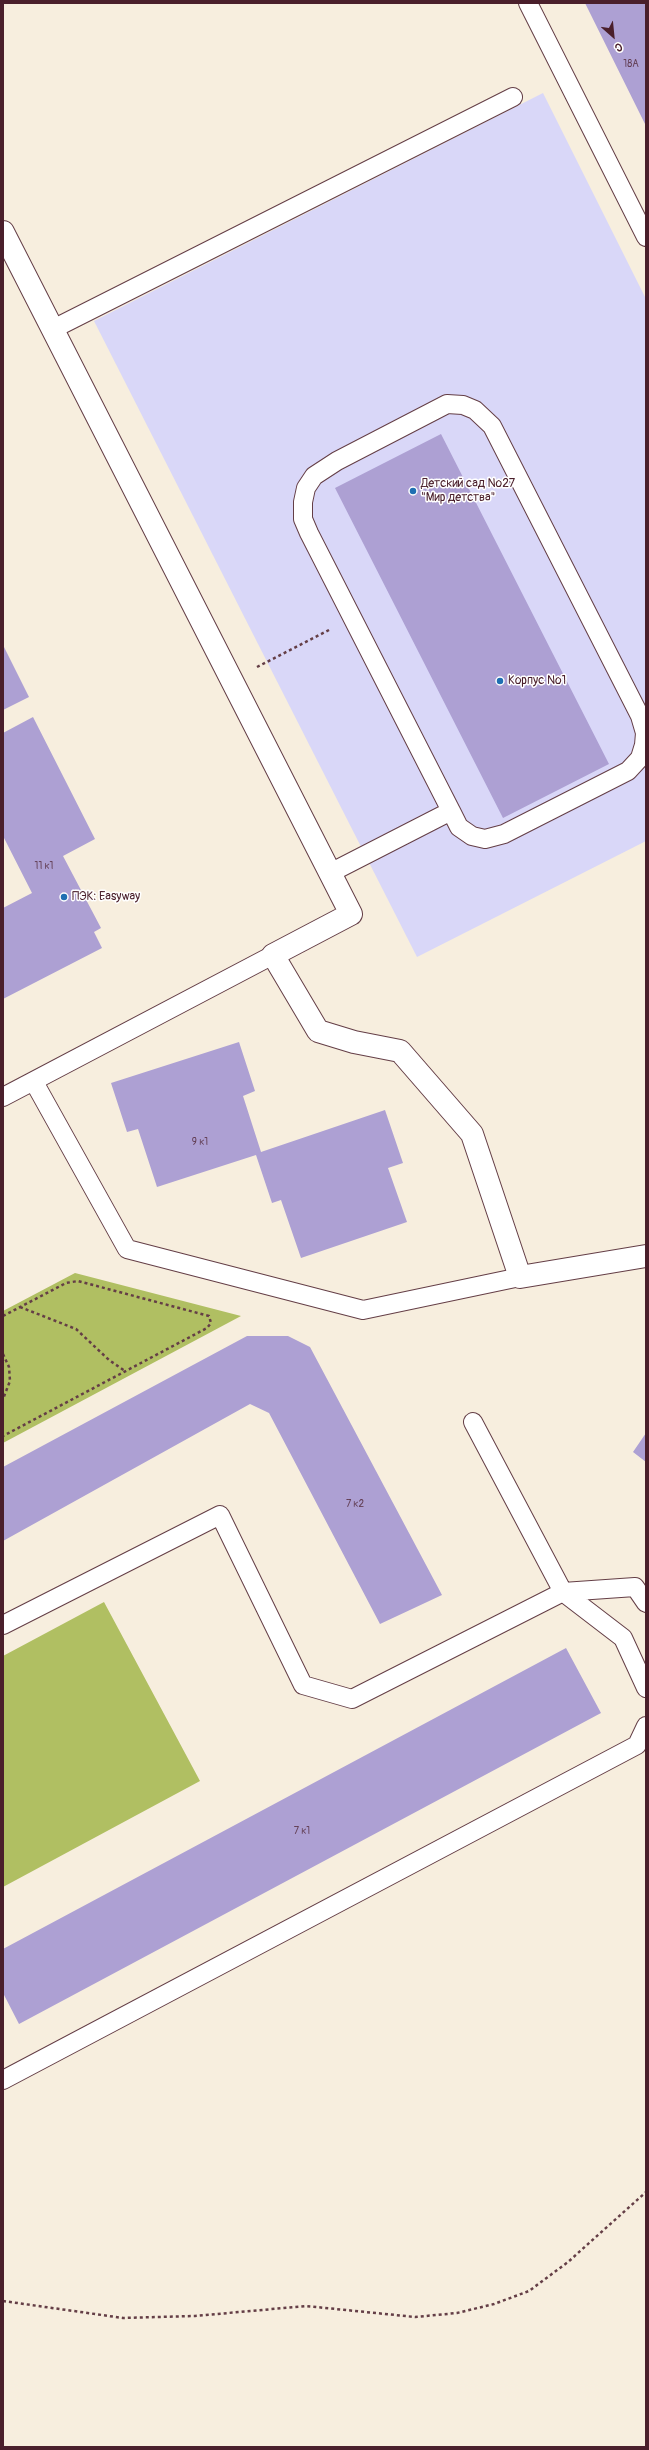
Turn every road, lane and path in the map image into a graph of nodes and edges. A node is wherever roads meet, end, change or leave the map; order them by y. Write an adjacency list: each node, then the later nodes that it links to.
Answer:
1 (528, 3): 4 (lane)
2 (513, 97): 5 (lane)
3 (3, 232): 5 (street)
4 (646, 236)
5 (52, 329): 9 (street)
6 (352, 618): 7 (path); 8 (lane); 8 (lane)
7 (267, 661)
8 (451, 811): 9 (lane)
9 (330, 873): 10 (street)
10 (273, 955): 11 (lane); 14 (street)
11 (34, 1082): 12 (lane); 14 (lane)
12 (3, 1097)
13 (646, 1256): 14 (street)
14 (520, 1277)
15 (20, 1307): 16 (path); 18 (path); 18 (path)
16 (3, 1316)
17 (3, 1354): 19 (path)
18 (126, 1371): 21 (path)
19 (3, 1400)
20 (473, 1422): 22 (lane)
21 (3, 1436)
22 (563, 1592): 23 (lane); 24 (lane); 25 (lane)
23 (646, 1603)
24 (3, 1625)
25 (646, 1688)
26 (646, 1726): 27 (lane)
27 (3, 2080)
28 (646, 2192): 29 (path)
29 (3, 2302)

